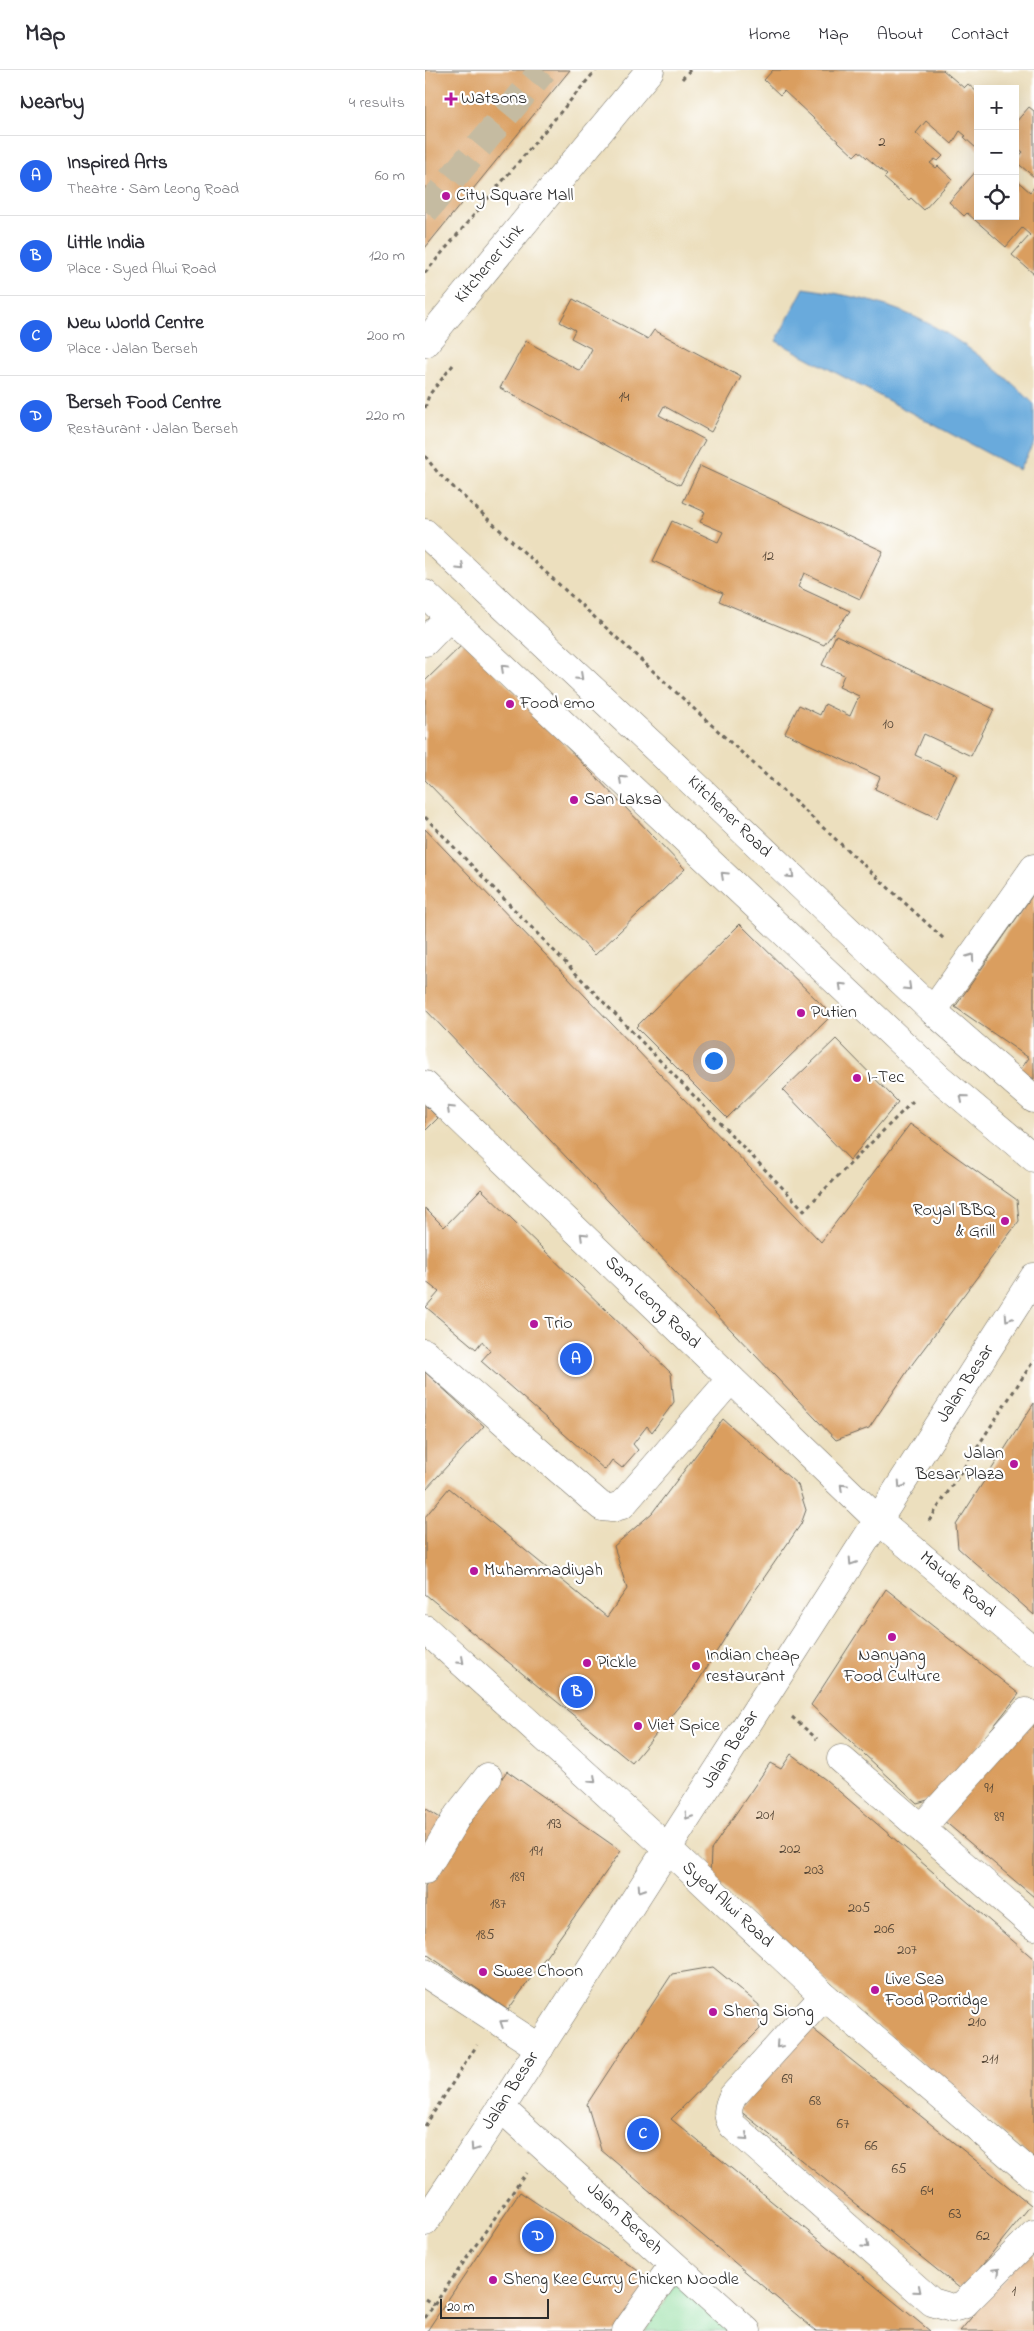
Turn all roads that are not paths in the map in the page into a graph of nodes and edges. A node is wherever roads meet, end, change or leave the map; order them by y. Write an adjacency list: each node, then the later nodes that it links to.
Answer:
1 (650, 70): 2 (street, Kitchener Link)
2 (425, 343)
3 (425, 534): 8 (street, Kitchener Road, one-way to 8)
4 (425, 594): 5 (street)
5 (449, 617): 6 (street); 11 (street, one-way to 5)
6 (425, 642)
7 (1034, 868): 8 (street, one-way to 7)
8 (933, 1011): 10 (street, Kitchener Road)
9 (425, 1085): 14 (street, Sam Leong Road, one-way to 9)
10 (1034, 1099)
11 (1034, 1158)
12 (1034, 1277): 15 (street, Jalan Besar, one-way to 15)
13 (425, 1353): 14 (street)
14 (731, 1379): 15 (street, Sam Leong Road, one-way to 14)
15 (878, 1520): 17 (street, Maude Road); 22 (street, Jalan Besar, one-way to 22)
16 (425, 1629): 22 (street, Syed Alwi Road, one-way to 22)
17 (1034, 1651)
18 (1026, 1712): 21 (street)
19 (841, 1759): 21 (street)
20 (488, 1777): 23 (street)
21 (921, 1828): 24 (street)
22 (667, 1848): 26 (street, Syed Alwi Road); 27 (street, Jalan Besar, one-way to 27)
23 (425, 1870)
24 (1034, 1926)
25 (425, 1973): 27 (street, one-way to 25)
26 (824, 1996): 29 (street, Syed Alwi Road); 31 (street, one-way to 31)
27 (539, 2048): 28 (street, Jalan Besar)
28 (501, 2108): 30 (street, Jalan Besar, one-way to 30); 32 (street, Jalan Berseh)
29 (1034, 2176)
30 (425, 2222)
31 (1034, 2234)
32 (673, 2265): 33 (street); 34 (street, Jalan Berseh)
33 (626, 2331)
34 (747, 2331)

